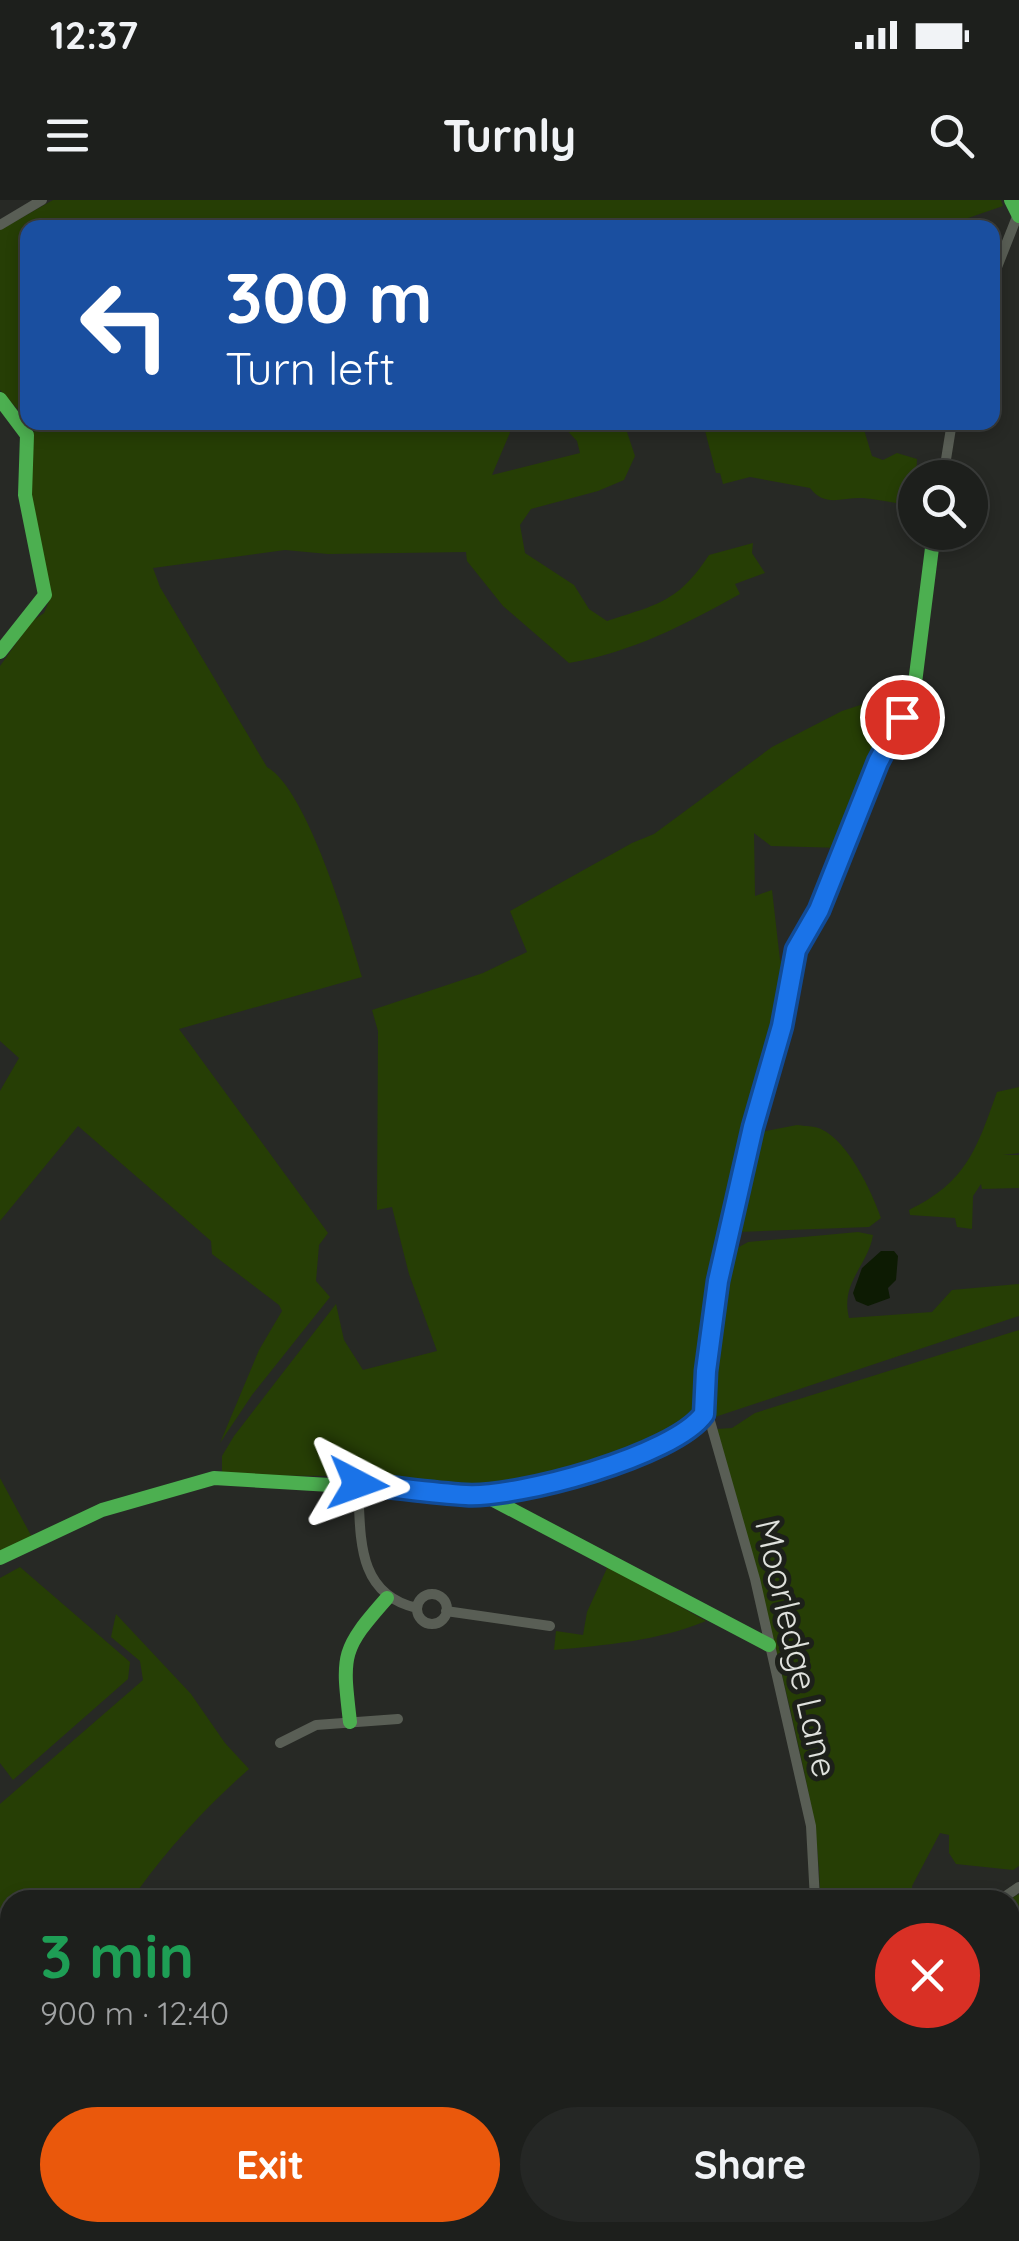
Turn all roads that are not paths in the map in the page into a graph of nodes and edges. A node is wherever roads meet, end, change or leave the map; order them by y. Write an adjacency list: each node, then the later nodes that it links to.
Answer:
1 (42, 200): 4 (street)
2 (1012, 200): 3 (street)
3 (1018, 215): 5 (street)
4 (0, 224)
5 (1000, 260)
6 (0, 399): 7 (street)
7 (20, 426)
8 (23, 430): 12 (street)
9 (951, 430): 10 (street)
10 (946, 460)
11 (932, 550): 13 (street)
12 (0, 652)
13 (704, 1414): 15 (street); 21 (street, Moorledge Lane)
14 (358, 1484): 15 (street); 16 (street); 17 (street)
15 (482, 1494): 21 (street)
16 (0, 1558)
17 (387, 1598): 18 (street); 23 (street)
18 (417, 1608): 19 (street); 19 (street)
19 (446, 1611): 20 (street)
20 (550, 1626)
21 (769, 1645): 27 (street, Moorledge Lane)
22 (398, 1718): 23 (street)
23 (350, 1722): 25 (street)
24 (282, 1724): 25 (street)
25 (290, 1736): 26 (street)
26 (280, 1743)
27 (815, 1890)

